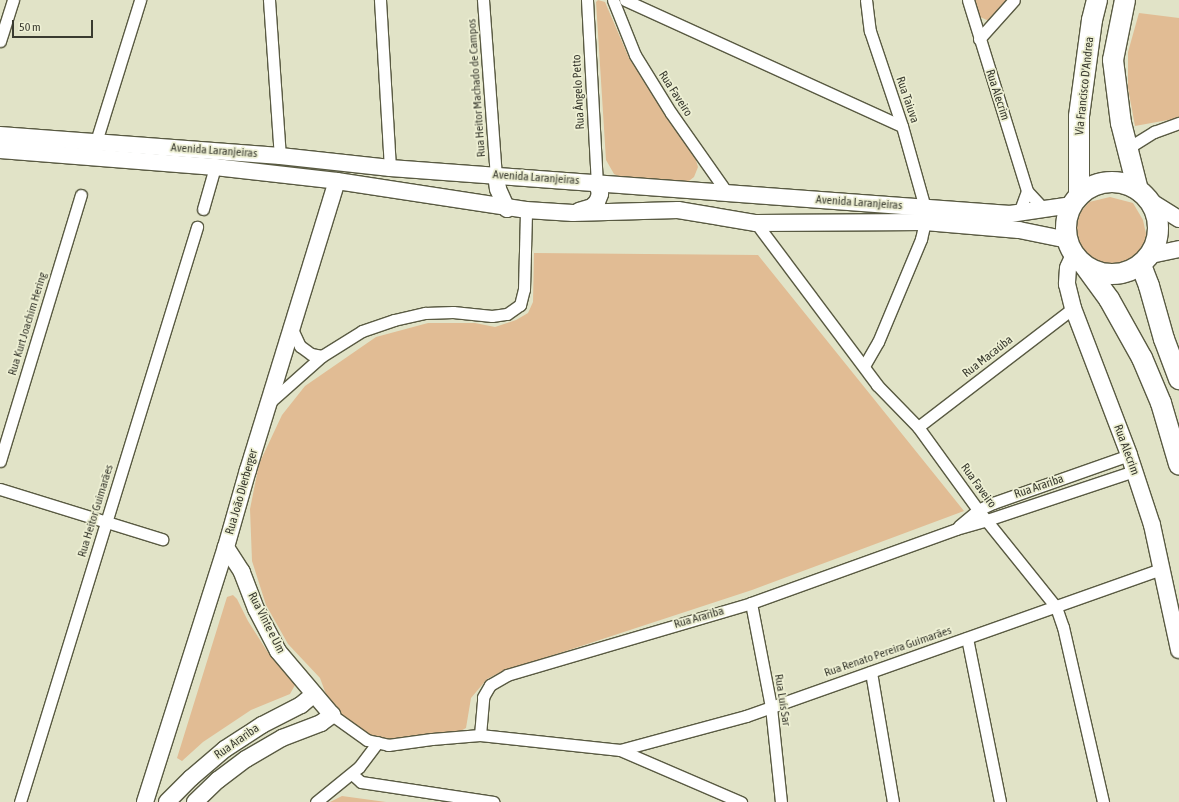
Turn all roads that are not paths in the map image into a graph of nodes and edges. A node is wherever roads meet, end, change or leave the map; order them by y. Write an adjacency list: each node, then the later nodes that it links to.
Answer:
1 (13, 0): 15 (street)
2 (140, 0): 19 (street)
3 (270, 0): 22 (street)
4 (380, 0): 25 (street)
5 (484, 0): 26 (street, Rua Heitor Machado de Campos)
6 (587, 0): 28 (street, Rua Ângelo Petto)
7 (613, 0): 30 (street, Rua Faveiro)
8 (625, 0): 17 (street)
9 (866, 0): 17 (street, Rua Taiuva)
10 (968, 0): 14 (street, Rua Alecrim)
11 (1014, 0): 14 (street)
12 (1097, 0): 33 (highway, Via Francisco D'Andrea)
13 (1125, 0): 20 (highway)
14 (979, 39): 29 (street, Rua Alecrim)
15 (0, 41)
16 (1179, 123): 20 (street)
17 (902, 126): 40 (street, Rua Taiuva)
18 (0, 135): 19 (main road, Avenida Laranjeiras)
19 (96, 143): 22 (main road, Avenida Laranjeiras); 23 (street)
20 (1128, 148): 32 (highway)
21 (0, 150): 23 (main road, Avenida Laranjeiras)
22 (280, 156): 25 (main road, Avenida Laranjeiras)
23 (90, 158): 24 (main road, Avenida Laranjeiras)
24 (215, 167): 27 (main road, Avenida Laranjeiras); 34 (street)
25 (390, 168): 26 (main road, Avenida Laranjeiras)
26 (496, 175): 28 (main road, Avenida Laranjeiras); 35 (main road)
27 (337, 181): 35 (main road, Avenida Laranjeiras); 48 (main road, Rua João Dierberger)
28 (597, 182): 30 (main road, Avenida Laranjeiras); 38 (main road)
29 (1027, 190): 37 (street, Rua Alecrim); 39 (street)
30 (728, 194): 40 (main road, Avenida Laranjeiras)
31 (82, 195): 55 (street, Rua Kurt Joachim Hering)
32 (1144, 195): 33 (highway); 41 (main road); 46 (highway)
33 (1076, 200): 37 (main road, Avenida Laranjeiras); 45 (highway)
34 (203, 209)
35 (507, 209): 36 (main road, Avenida Laranjeiras)
36 (526, 210): 38 (main road, Avenida Laranjeiras); 49 (street)
37 (1045, 210): 39 (main road, Avenida Laranjeiras)
38 (573, 213): 42 (main road, Avenida Laranjeiras)
39 (1019, 213): 40 (main road, Avenida Laranjeiras)
40 (925, 215): 42 (main road, Avenida Laranjeiras); 45 (main road, Avenida Laranjeiras); 50 (street)
41 (1178, 218)
42 (756, 223): 50 (street, Rua Faveiro)
43 (197, 227): 61 (street, Rua Heitor Guimarães)
44 (1179, 249): 46 (main road)
45 (1076, 254): 46 (highway); 47 (main road, Rua Alecrim); 56 (highway)
46 (1146, 260): 51 (highway)
47 (1073, 308): 53 (street, Rua Macaúba); 54 (main road, Rua Alecrim)
48 (292, 329): 49 (street); 52 (main road, Rua João Dierberger)
49 (322, 356): 52 (street)
50 (864, 366): 53 (street, Rua Faveiro)
51 (1179, 379)
52 (268, 404): 64 (main road, Rua João Dierberger)
53 (918, 427): 59 (street, Rua Faveiro)
54 (1129, 455): 57 (main road, Rua Alecrim); 59 (street, Rua Arariba)
55 (0, 461)
56 (1179, 464)
57 (1134, 471): 60 (street, Rua Arariba); 65 (main road, Rua Alecrim)
58 (0, 489): 61 (street)
59 (978, 510): 60 (street, Rua Faveiro); 62 (street, Rua Arariba)
60 (987, 520): 62 (street, Rua Arariba); 67 (street, Rua Faveiro)
61 (106, 522): 63 (street); 78 (street, Rua Heitor Guimarães)
62 (956, 529): 66 (street, Rua Arariba)
63 (162, 539)
64 (226, 547): 71 (main road, Rua Vinte e Um); 79 (main road, Rua João Dierberger)
65 (1162, 569): 67 (street, Rua Renato Pereira Guimarães); 69 (main road, Rua Alecrim)
66 (751, 603): 72 (street, Rua Luís Sar); 74 (street, Rua Arariba)
67 (1056, 607): 68 (street, Rua Renato Pereira Guimarães); 88 (street, Rua Faveiro)
68 (967, 638): 70 (street, Rua Renato Pereira Guimarães); 87 (street)
69 (1179, 650)
70 (871, 672): 72 (street, Rua Renato Pereira Guimarães); 86 (street)
71 (314, 694): 73 (main road, Rua Vinte e Um); 80 (main road, Rua Arariba)
72 (771, 707): 76 (street, Rua Renato Pereira Guimarães); 85 (street, Rua Luís Sar)
73 (332, 715): 75 (street); 81 (main road, Rua Arariba)
74 (480, 735): 75 (street); 76 (street)
75 (378, 742): 77 (street)
76 (620, 750): 84 (street)
77 (352, 774): 82 (street); 83 (street)
78 (20, 802)
79 (145, 802)
80 (167, 802)
81 (195, 802)
82 (316, 802)
83 (493, 802)
84 (741, 802)
85 (781, 802)
86 (893, 802)
87 (1000, 802)
88 (1103, 802)

